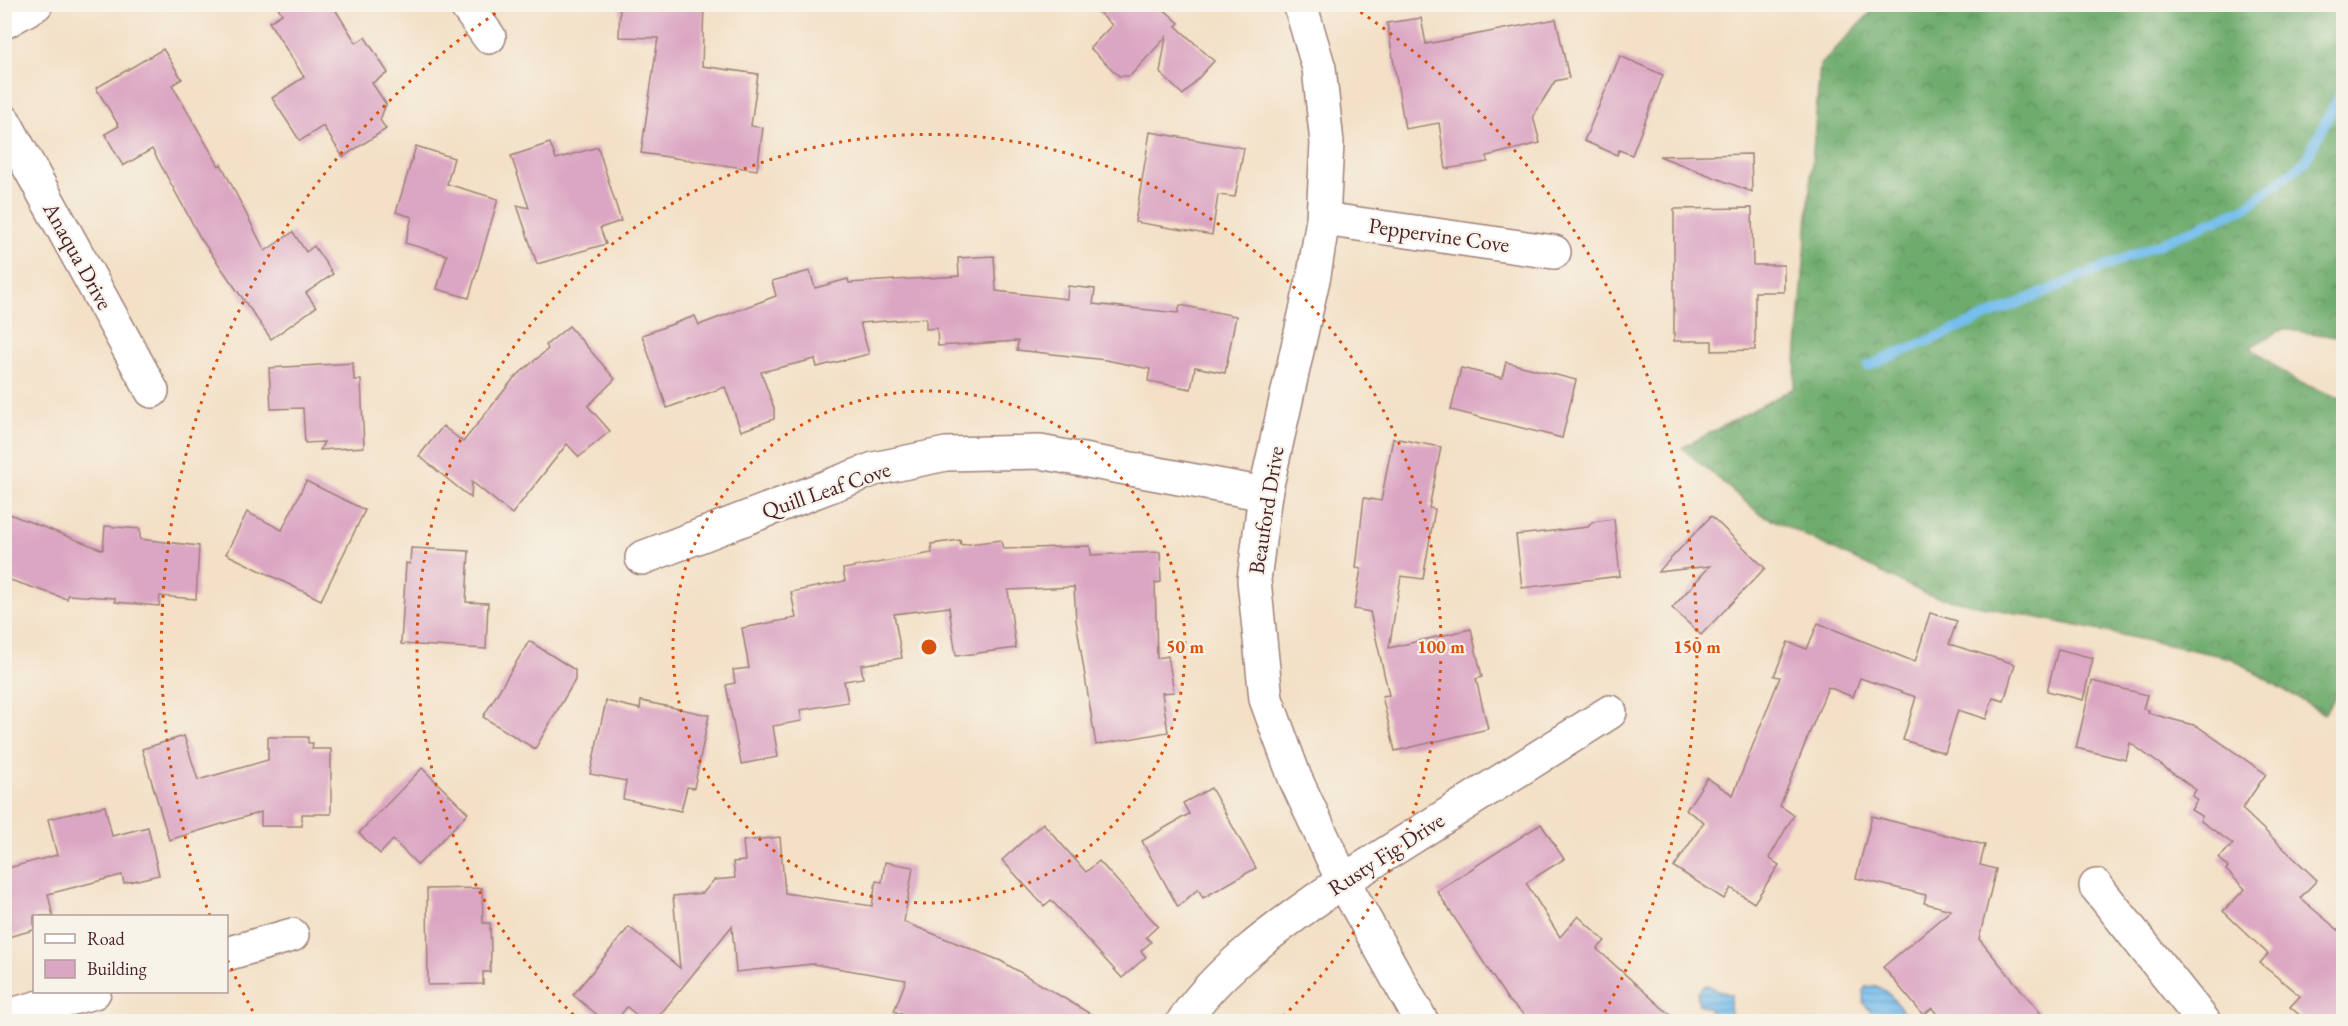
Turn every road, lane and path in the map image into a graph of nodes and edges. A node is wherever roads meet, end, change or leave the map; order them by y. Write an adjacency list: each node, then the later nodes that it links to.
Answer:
1 (36, 4): 4 (street)
2 (465, 4): 5 (street)
3 (1300, 4): 7 (street, Beauford Drive)
4 (4, 22)
5 (489, 37)
6 (4, 121): 9 (street, Anaqua Drive)
7 (1323, 219): 8 (street, Peppervine Cove); 10 (street, Beauford Drive)
8 (1554, 252)
9 (152, 392)
10 (1265, 494): 11 (street, Quill Leaf Cove); 13 (street, Beauford Drive)
11 (642, 558)
12 (1610, 712): 13 (street, Rusty Fig Drive)
13 (1343, 880): 19 (street, Rusty Fig Drive); 20 (street, Beauford Drive)
14 (2096, 886): 21 (street)
15 (292, 935): 16 (street)
16 (228, 953)
17 (90, 993): 18 (street)
18 (4, 1017)
19 (1182, 1022)
20 (1422, 1022)
21 (2204, 1022)

